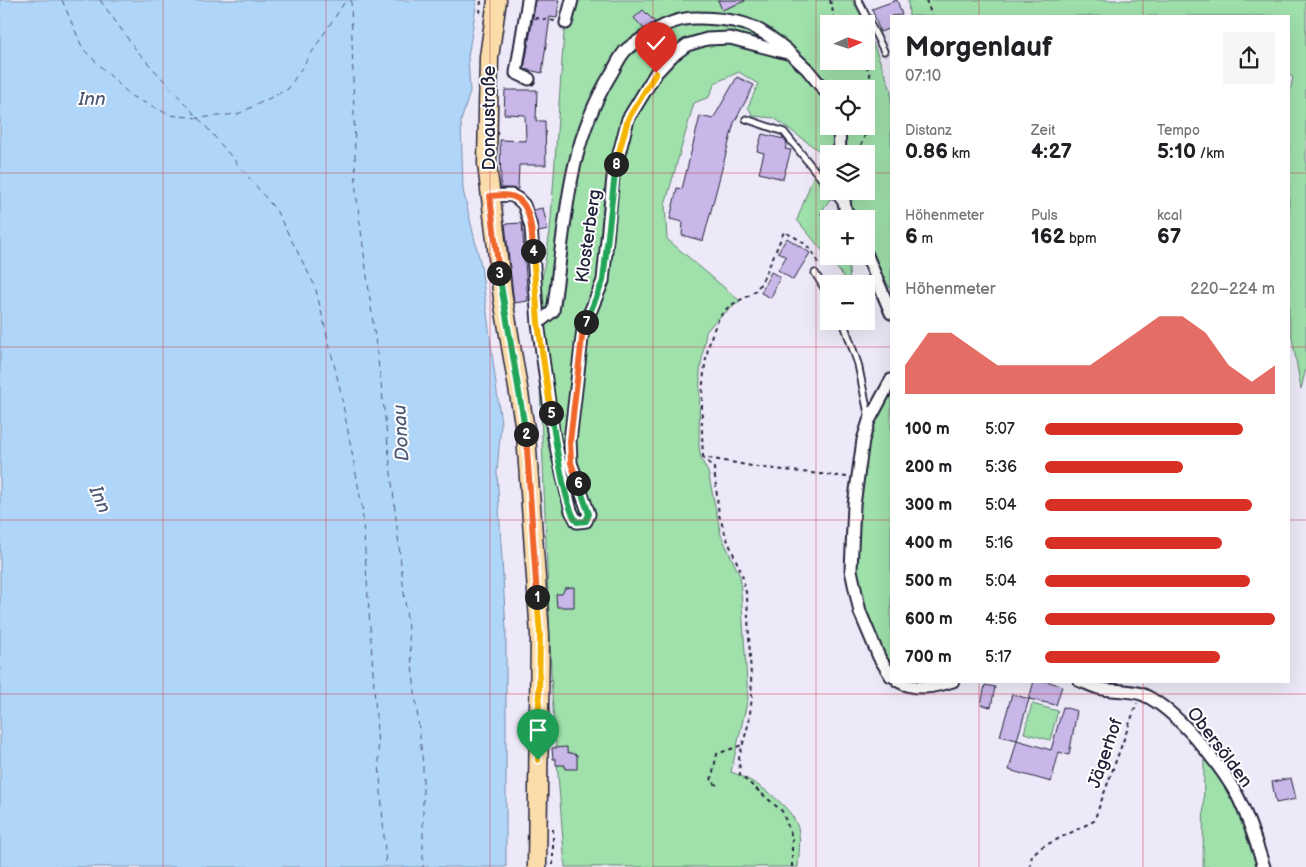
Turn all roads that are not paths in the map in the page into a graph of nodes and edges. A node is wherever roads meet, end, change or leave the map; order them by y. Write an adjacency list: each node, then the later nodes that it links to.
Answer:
1 (496, 0): 12 (main road, Donaustraße)
2 (528, 0): 8 (street)
3 (572, 0): 5 (street)
4 (858, 0): 6 (lane)
5 (566, 23)
6 (884, 52)
7 (791, 54): 9 (street, Klosterberg); 17 (street, Klosterberg); 17 (street, Klosterberg)
8 (528, 79)
9 (820, 86)
10 (746, 119): 11 (lane)
11 (820, 177)
12 (490, 196): 17 (street, Klosterberg); 25 (main road, Donaustraße)
13 (871, 265): 16 (street)
14 (815, 273): 15 (lane)
15 (820, 281)
16 (890, 311)
17 (538, 323)
18 (846, 330): 20 (lane)
19 (890, 382): 20 (street)
20 (869, 420): 21 (street)
21 (890, 674)
22 (901, 683): 23 (street)
23 (943, 683)
24 (1085, 683): 26 (street, Obersölden)
25 (537, 867)
26 (1264, 867)

